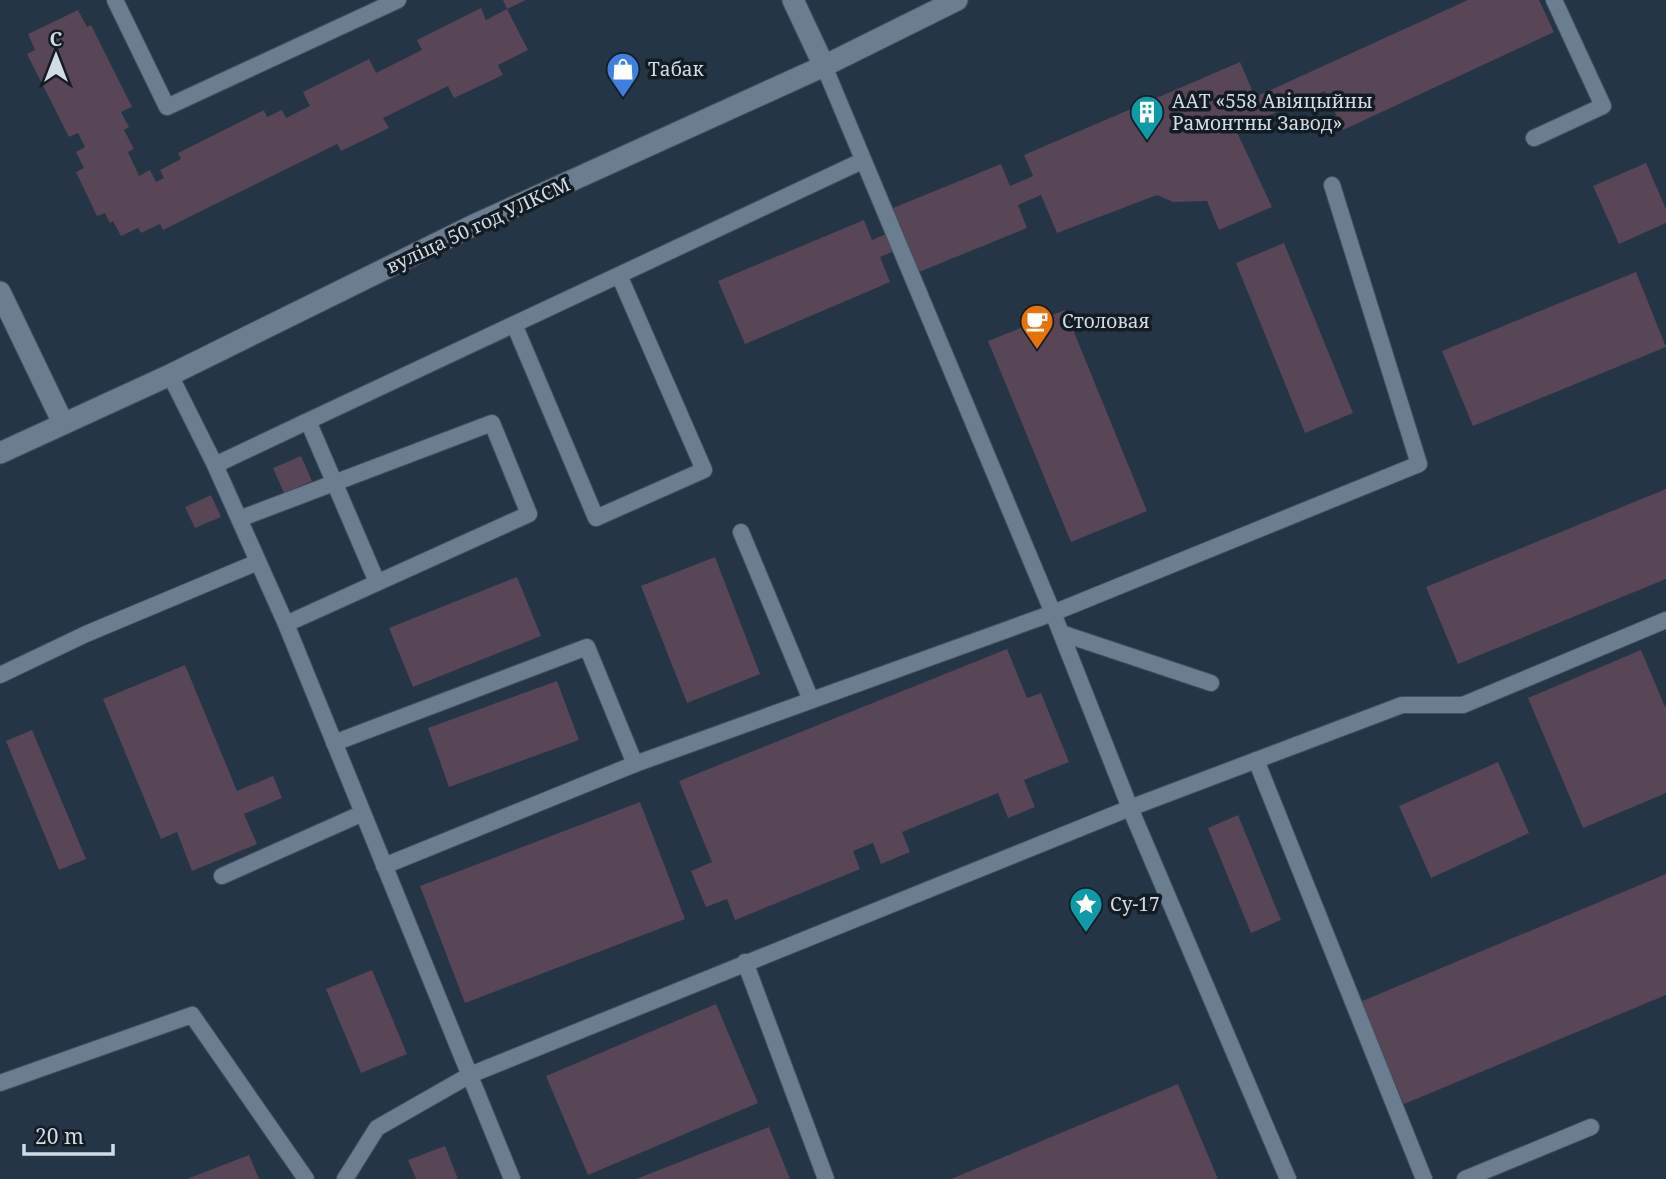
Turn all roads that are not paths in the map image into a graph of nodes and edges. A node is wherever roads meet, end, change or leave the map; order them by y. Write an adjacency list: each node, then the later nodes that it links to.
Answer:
1 (115, 0): 2 (lane)
2 (398, 0)
3 (793, 0): 6 (main road)
4 (957, 0): 6 (main road, вуліца 50 год УЛКСМ)
5 (1554, 0): 7 (lane)
6 (824, 66): 8 (lane); 13 (main road, вуліца 50 год УЛКСМ)
7 (1534, 138)
8 (862, 161): 10 (lane); 23 (lane)
9 (1332, 185): 23 (lane)
10 (619, 275): 12 (lane); 12 (lane)
11 (0, 292): 15 (main road)
12 (514, 324): 14 (lane)
13 (170, 375): 15 (main road, вуліца 50 год УЛКСМ); 17 (lane)
14 (308, 421): 17 (lane); 18 (lane)
15 (63, 423): 16 (main road, вуліца 50 год УЛКСМ)
16 (0, 453)
17 (215, 465): 19 (lane)
18 (334, 482): 19 (lane); 22 (lane); 22 (lane)
19 (239, 519): 21 (lane)
20 (741, 532): 29 (lane)
21 (258, 562): 25 (lane); 27 (lane)
22 (377, 582): 25 (lane)
23 (1053, 612): 26 (lane); 29 (lane)
24 (1666, 620): 31 (lane)
25 (286, 624): 30 (lane)
26 (1061, 633): 28 (lane); 33 (lane)
27 (0, 675)
28 (1210, 683)
29 (811, 700): 32 (lane)
30 (334, 743): 32 (lane); 34 (lane)
31 (1256, 760): 33 (lane); 46 (lane)
32 (635, 764): 35 (lane)
33 (1130, 808): 37 (lane); 45 (lane)
34 (363, 813): 35 (lane); 36 (lane)
35 (384, 866): 38 (lane)
36 (222, 876)
37 (745, 962): 38 (lane); 44 (lane)
38 (470, 1075): 42 (lane); 43 (lane)
39 (0, 1083): 41 (lane)
40 (1591, 1127): 47 (lane)
41 (306, 1179)
42 (345, 1179)
43 (512, 1179)
44 (826, 1179)
45 (1287, 1179)
46 (1424, 1179)
47 (1465, 1179)

